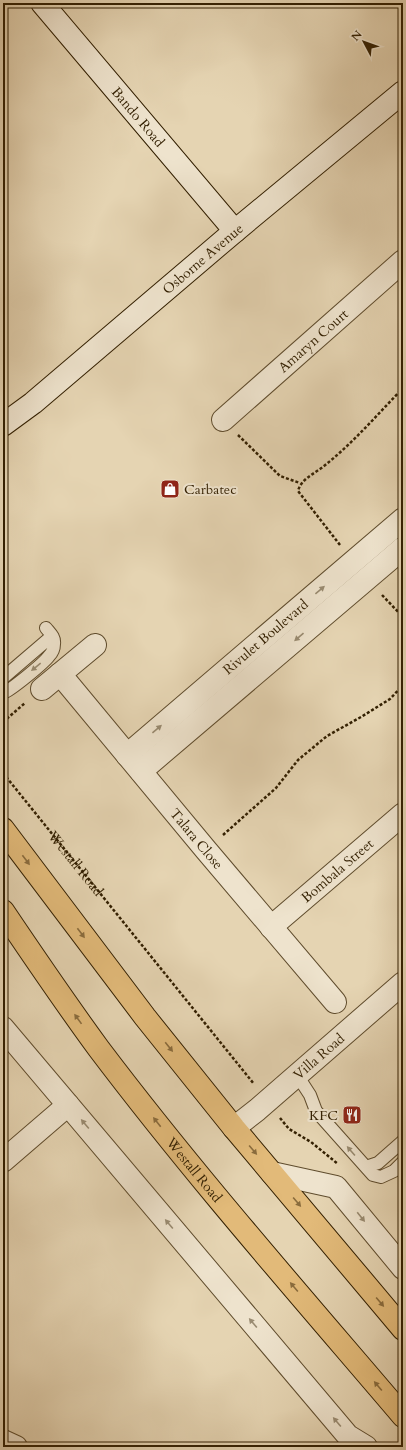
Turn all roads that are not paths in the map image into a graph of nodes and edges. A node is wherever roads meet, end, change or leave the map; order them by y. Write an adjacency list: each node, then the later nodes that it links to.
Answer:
1 (42, 3): 3 (street, Bando Road)
2 (403, 92): 3 (street, Osborne Avenue)
3 (235, 231): 6 (street, Osborne Avenue)
4 (403, 261): 5 (street, Amaryn Court)
5 (223, 420)
6 (3, 425)
7 (403, 519): 9 (street, Rivulet Boulevard)
8 (403, 548): 10 (street, Rivulet Boulevard)
9 (353, 562): 10 (street); 16 (street, Rivulet Boulevard, one-way to 9)
10 (367, 578): 17 (street, Rivulet Boulevard, one-way to 17)
11 (95, 645): 12 (street)
12 (60, 674): 14 (street); 16 (street, Talara Close)
13 (3, 678): 15 (lane, one-way to 15)
14 (42, 689)
15 (3, 693)
16 (127, 754): 17 (street, Talara Close)
17 (141, 771): 21 (street, Talara Close)
18 (403, 814): 21 (street, Bombala Street)
19 (3, 829): 27 (main road, one-way to 27)
20 (3, 911): 35 (main road, Westall Road, one-way to 20)
21 (272, 927): 23 (street, Talara Close)
22 (403, 983): 25 (street, Villa Road)
23 (335, 1002)
24 (3, 1028): 26 (street)
25 (297, 1075): 27 (street, Villa Road); 31 (lane, one-way to 25)
26 (68, 1105): 29 (street); 38 (street, one-way to 26)
27 (234, 1128): 32 (main road, one-way to 32)
28 (403, 1141): 31 (lane)
29 (3, 1161)
30 (403, 1162): 31 (lane)
31 (366, 1168)
32 (272, 1172): 33 (street, one-way to 33); 34 (main road, one-way to 34)
33 (403, 1268)
34 (403, 1329)
35 (403, 1416)
36 (3, 1441): 37 (street)
37 (16, 1447)
38 (366, 1447)

